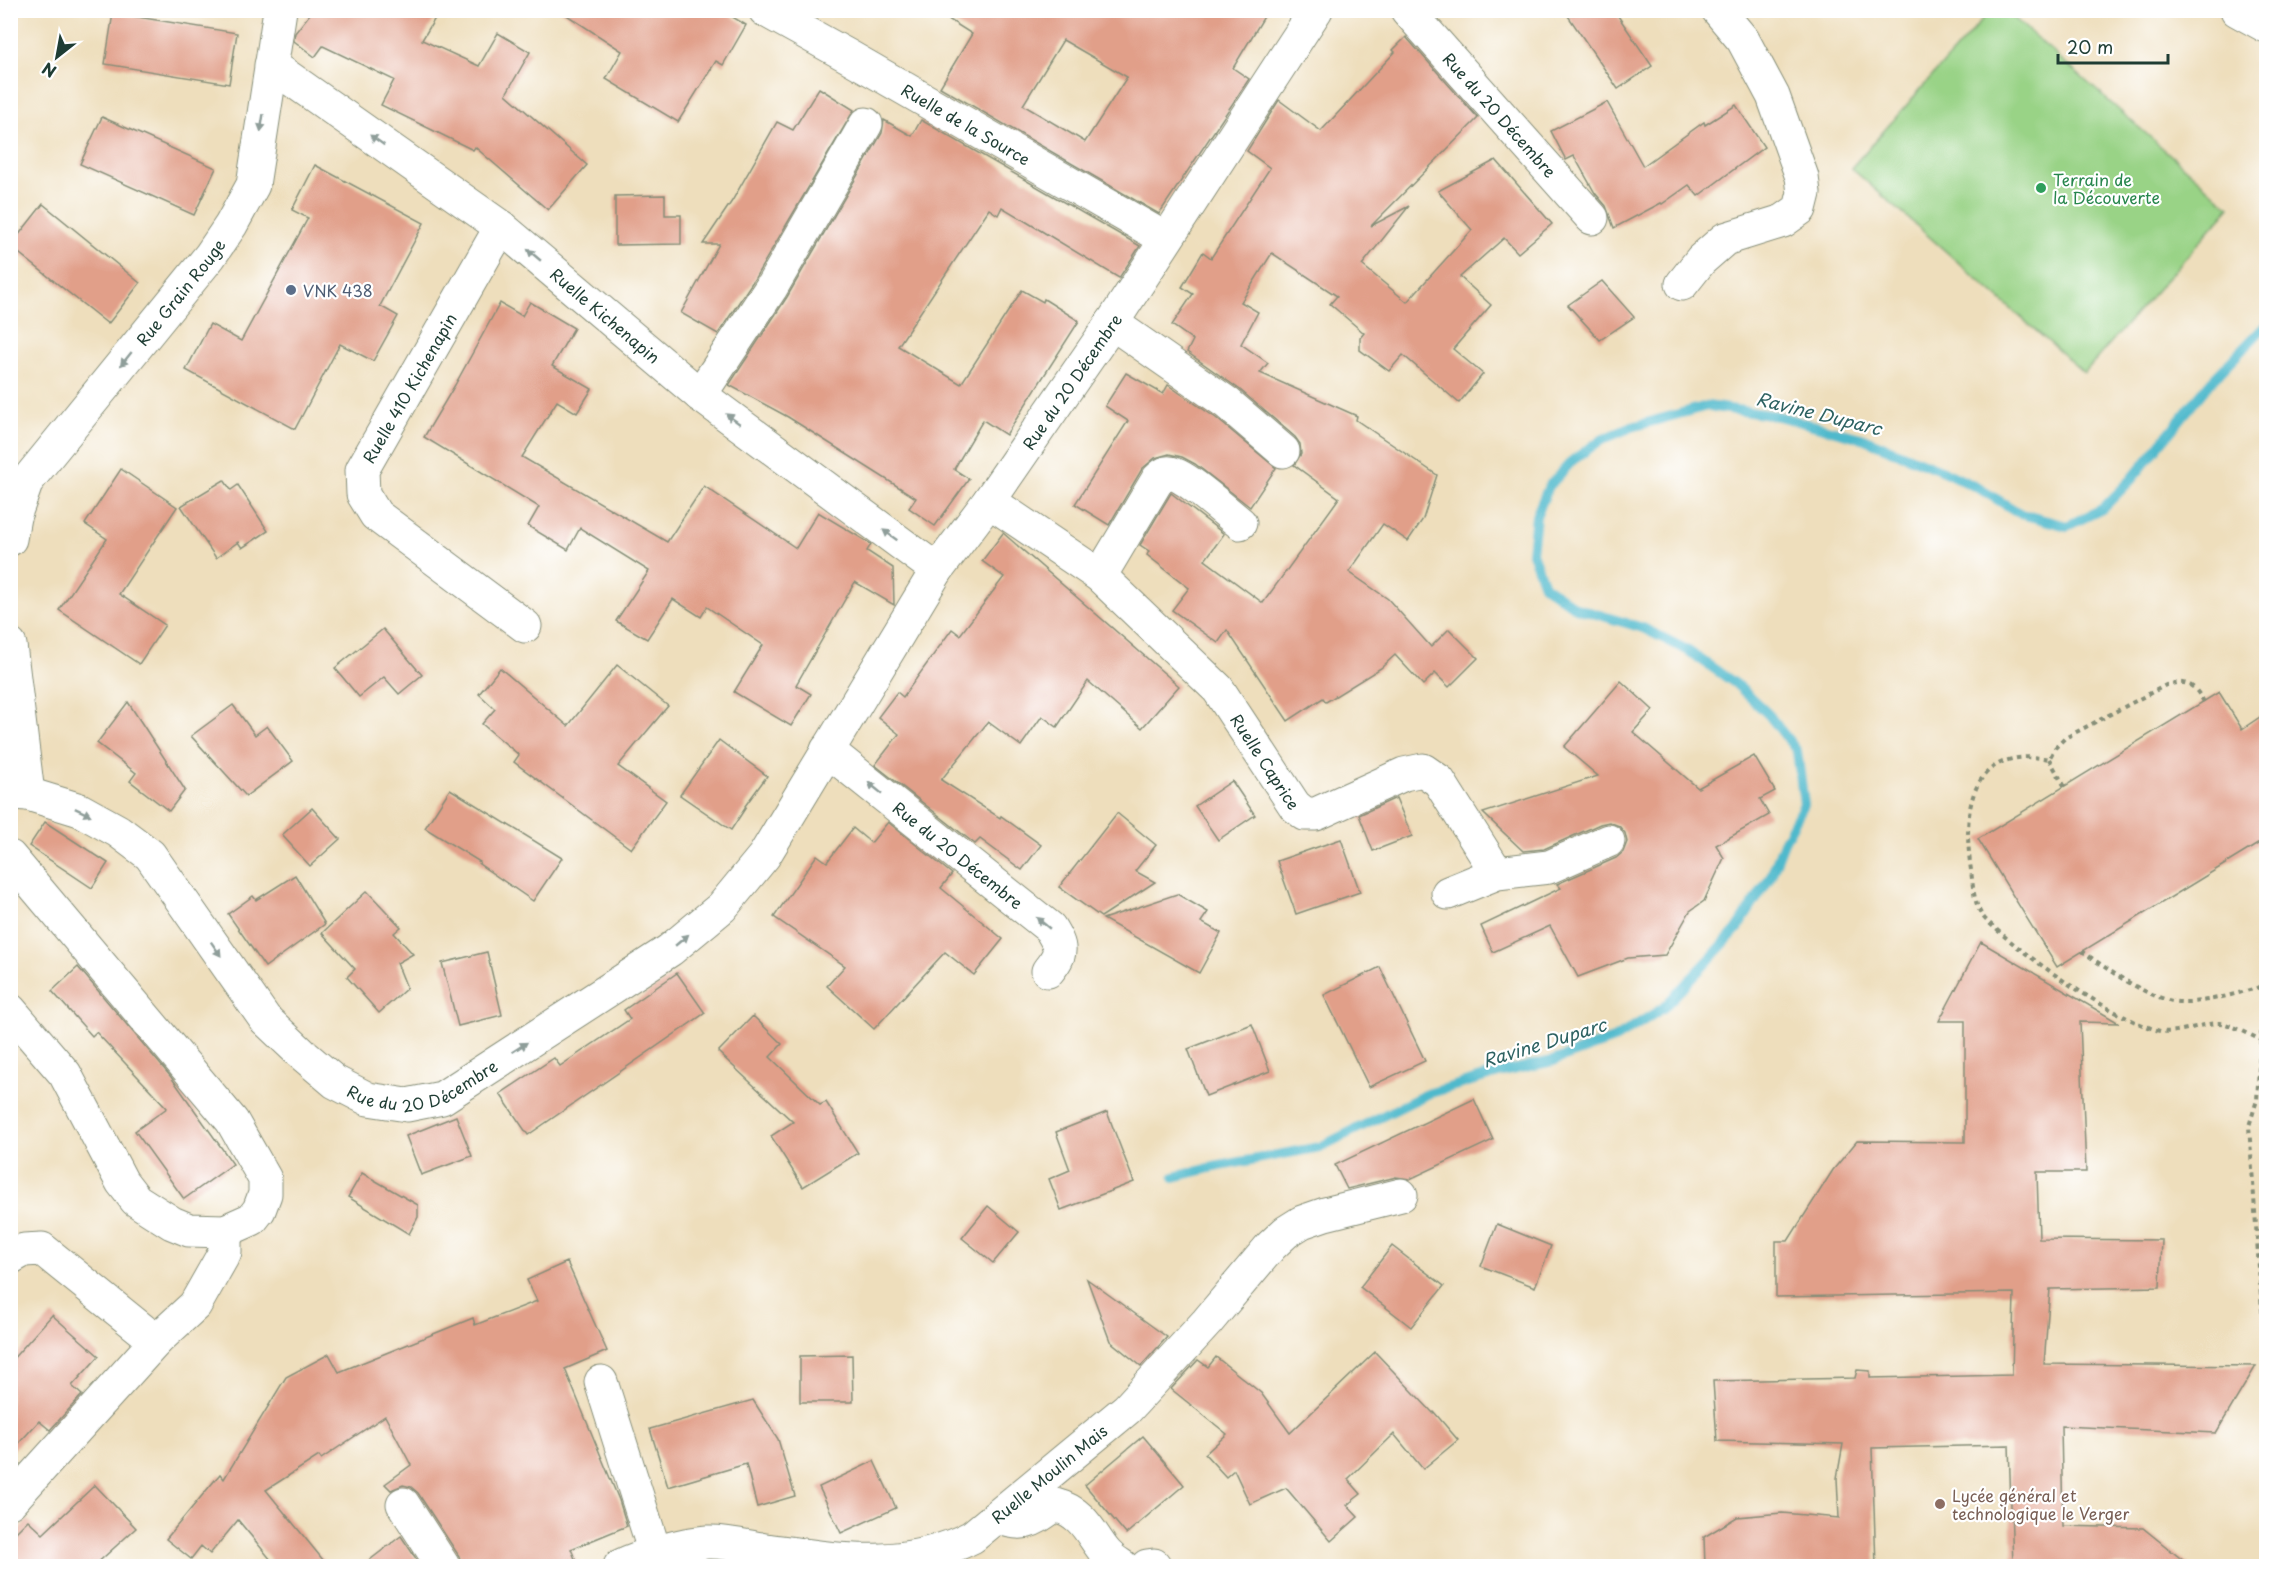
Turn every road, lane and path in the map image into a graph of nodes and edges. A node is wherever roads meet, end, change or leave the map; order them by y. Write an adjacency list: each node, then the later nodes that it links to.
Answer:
1 (280, 10): 8 (street, Rue Grain Rouge)
2 (765, 10): 12 (street, Ruelle de la Source)
3 (1316, 10): 12 (street, Rue du 20 Décembre)
4 (1407, 10): 10 (street, Rue du 20 Décembre)
5 (1718, 10): 13 (street)
6 (2237, 10): 7 (street)
7 (2266, 26)
8 (271, 65): 11 (street, Ruelle Kichenapin, one-way to 8); 19 (street, Rue Grain Rouge, one-way to 19)
9 (866, 124): 15 (street)
10 (1592, 218)
11 (501, 227): 15 (street, Ruelle Kichenapin, one-way to 11); 22 (street, Ruelle 410 Kichenapin)
12 (1166, 239): 14 (street, Rue du 20 Décembre)
13 (1682, 284)
14 (1112, 323): 16 (street); 17 (street, Rue du 20 Décembre)
15 (700, 395): 20 (street, Ruelle Kichenapin, one-way to 15)
16 (1283, 451)
17 (989, 501): 20 (street, Rue du 20 Décembre); 21 (street, Ruelle Caprice)
18 (1240, 523): 21 (street)
19 (10, 539)
20 (937, 570): 25 (street, Rue du 20 Décembre)
21 (1100, 576): 31 (street, Ruelle Caprice)
22 (525, 626)
23 (10, 645): 28 (street)
24 (2204, 702): 26 (path)
25 (827, 750): 28 (street, Rue du 20 Décembre, one-way to 25); 34 (street, Rue du 20 Décembre, one-way to 25)
26 (2049, 759): 27 (path); 37 (path)
27 (2065, 787)
28 (19, 794)
29 (1608, 841): 31 (street)
30 (10, 857): 39 (street)
31 (1497, 873): 32 (street)
32 (1448, 893)
33 (2082, 951): 35 (path)
34 (1048, 971)
35 (2265, 984): 37 (path)
36 (10, 1010): 39 (street)
37 (2261, 1040): 41 (path)
38 (1401, 1195): 46 (street, Ruelle Moulin Mais)
39 (225, 1232): 42 (street)
40 (10, 1258): 42 (street)
41 (2264, 1339)
42 (156, 1341): 44 (street)
43 (601, 1382): 47 (street)
44 (10, 1502)
45 (403, 1504): 48 (street)
46 (997, 1517): 47 (street, Ruelle Moulin Mais); 50 (street)
47 (656, 1553): 49 (street, Ruelle Moulin Mais)
48 (443, 1566)
49 (620, 1566)
50 (1122, 1566)

